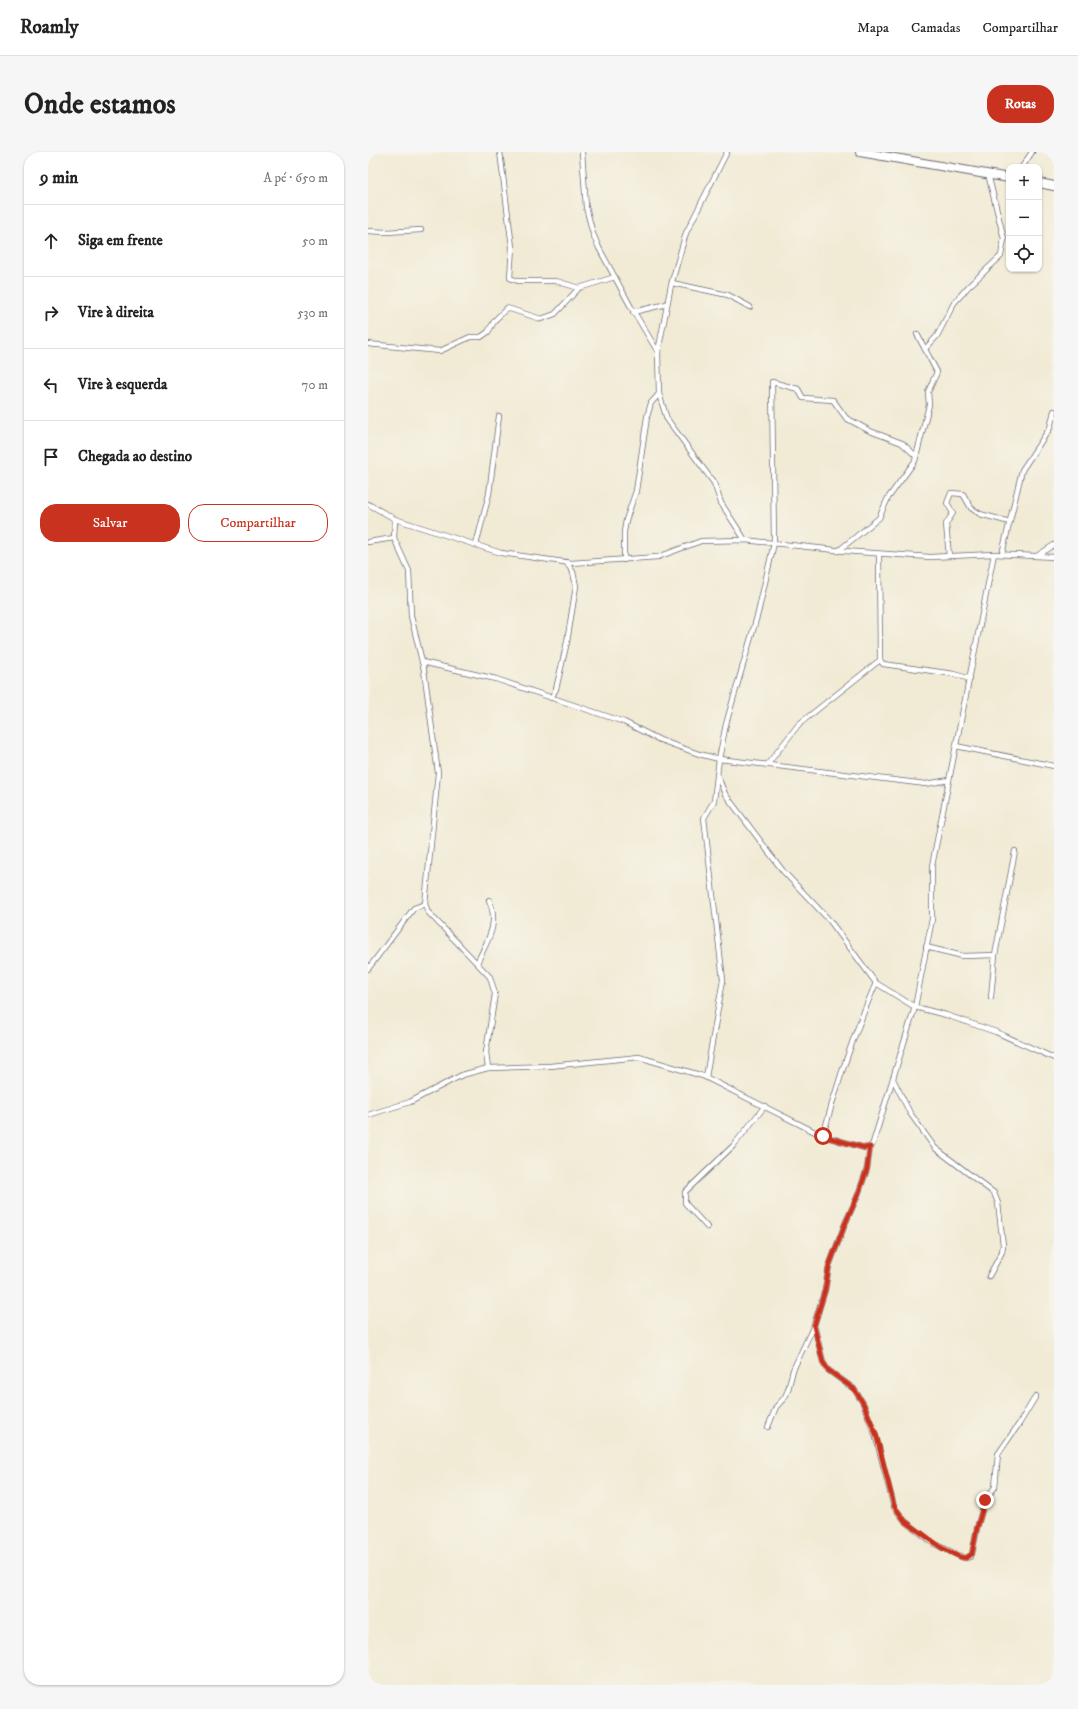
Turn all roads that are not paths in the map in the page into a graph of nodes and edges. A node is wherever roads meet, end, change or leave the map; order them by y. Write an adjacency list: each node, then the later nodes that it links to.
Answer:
1 (500, 152): 15 (street)
2 (582, 152): 13 (street)
3 (727, 152): 14 (street)
4 (860, 152): 7 (highway)
5 (1032, 152): 6 (street)
6 (1024, 164)
7 (988, 174): 8 (highway); 21 (street)
8 (1006, 177)
9 (1042, 184): 10 (highway)
10 (1054, 186)
11 (420, 230): 12 (street)
12 (368, 232)
13 (615, 277): 15 (street); 18 (street)
14 (672, 283): 16 (street); 17 (street)
15 (578, 288): 20 (street)
16 (667, 304): 18 (street); 22 (street)
17 (750, 307)
18 (634, 312): 22 (street)
19 (917, 334): 21 (street)
20 (368, 344)
21 (925, 349): 26 (street)
22 (658, 352): 23 (street)
23 (659, 394): 31 (street); 43 (street)
24 (1054, 411): 29 (street)
25 (499, 416): 34 (street)
26 (916, 456): 33 (street); 36 (street)
27 (368, 504): 28 (street)
28 (395, 520): 30 (street); 34 (street)
29 (1010, 522): 39 (street); 40 (street)
30 (394, 538): 32 (street); 46 (street)
31 (745, 540): 33 (street); 43 (street)
32 (368, 542)
33 (774, 543): 36 (street); 50 (street)
34 (476, 545): 44 (street)
35 (1054, 545): 41 (street)
36 (838, 551): 37 (street)
37 (879, 554): 40 (street); 45 (street)
38 (994, 554): 39 (street); 40 (street); 47 (street)
39 (1002, 554): 41 (street)
40 (949, 556)
41 (1036, 556): 42 (street)
42 (1054, 557)
43 (624, 560): 44 (street)
44 (566, 562): 48 (street)
45 (880, 660): 47 (street); 51 (street)
46 (422, 662): 48 (street); 57 (street)
47 (970, 678): 49 (street)
48 (551, 698): 50 (street)
49 (956, 746): 52 (street); 54 (street)
50 (719, 758): 51 (street); 53 (street)
51 (767, 765): 54 (street)
52 (1054, 766)
53 (717, 776): 62 (street); 67 (street)
54 (949, 780): 58 (street)
55 (1015, 851): 59 (street)
56 (489, 900): 60 (street)
57 (425, 904): 60 (street); 61 (street)
58 (926, 947): 59 (street); 64 (street)
59 (995, 955): 63 (street)
60 (477, 963): 66 (street)
61 (368, 969)
62 (876, 983): 64 (street); 71 (street)
63 (990, 997)
64 (915, 1007): 65 (street); 68 (street)
65 (1054, 1058)
66 (488, 1068): 67 (street); 70 (street)
67 (706, 1077): 69 (street)
68 (893, 1079): 72 (street); 74 (street)
69 (765, 1106): 71 (street); 73 (street)
70 (368, 1115)
71 (823, 1136): 72 (street)
72 (870, 1147): 75 (street)
73 (707, 1227)
74 (989, 1276)
75 (814, 1326): 76 (street); 77 (street)
76 (1036, 1396)
77 (768, 1428)

